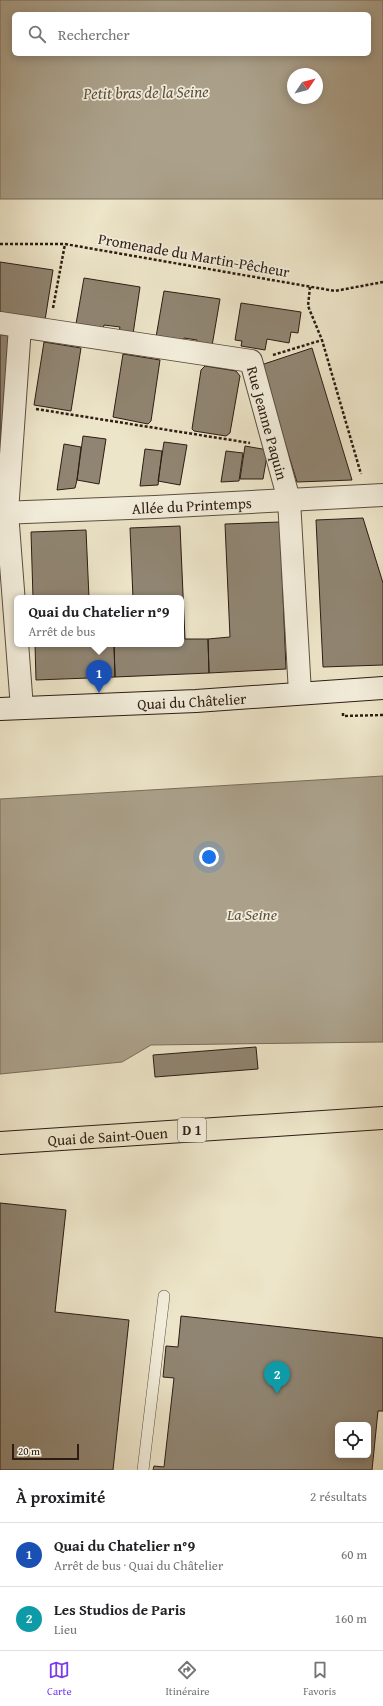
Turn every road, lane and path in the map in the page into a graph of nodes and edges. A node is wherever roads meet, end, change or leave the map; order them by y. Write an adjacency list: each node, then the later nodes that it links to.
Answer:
1 (0, 244): 2 (path, Promenade du Martin-Pêcheur)
2 (65, 244): 4 (path, Promenade du Martin-Pêcheur); 6 (path)
3 (383, 282): 4 (path, Promenade du Martin-Pêcheur)
4 (310, 287): 7 (path)
5 (10, 325): 6 (street, Rue Jeanne Paquin); 9 (street, Rue Jeanne Paquin)
6 (49, 331): 8 (street, Rue Jeanne Paquin)
7 (322, 340): 8 (path); 11 (path)
8 (251, 361): 10 (street, Rue Jeanne Paquin)
9 (14, 406): 10 (path); 13 (street, Rue Jeanne Paquin)
10 (274, 447): 12 (street, Rue Jeanne Paquin)
11 (376, 496): 12 (street, Allée du Printemps)
12 (289, 500): 13 (street, Allée du Printemps); 17 (street, Rue Jeanne Paquin)
13 (4, 512): 14 (street, Rue Jeanne Paquin)
14 (14, 621)
15 (16, 647): 18 (street, Rue Jeanne Paquin)
16 (383, 688): 17 (street, Quai du Châtelier)
17 (300, 693): 18 (street, Quai du Châtelier)
18 (22, 708): 19 (street, Quai du Châtelier)
19 (0, 709)
20 (383, 1118): 21 (main road, Quai de Saint-Ouen / D 1)
21 (0, 1143)
22 (164, 1296): 23 (lane)
23 (143, 1470)

